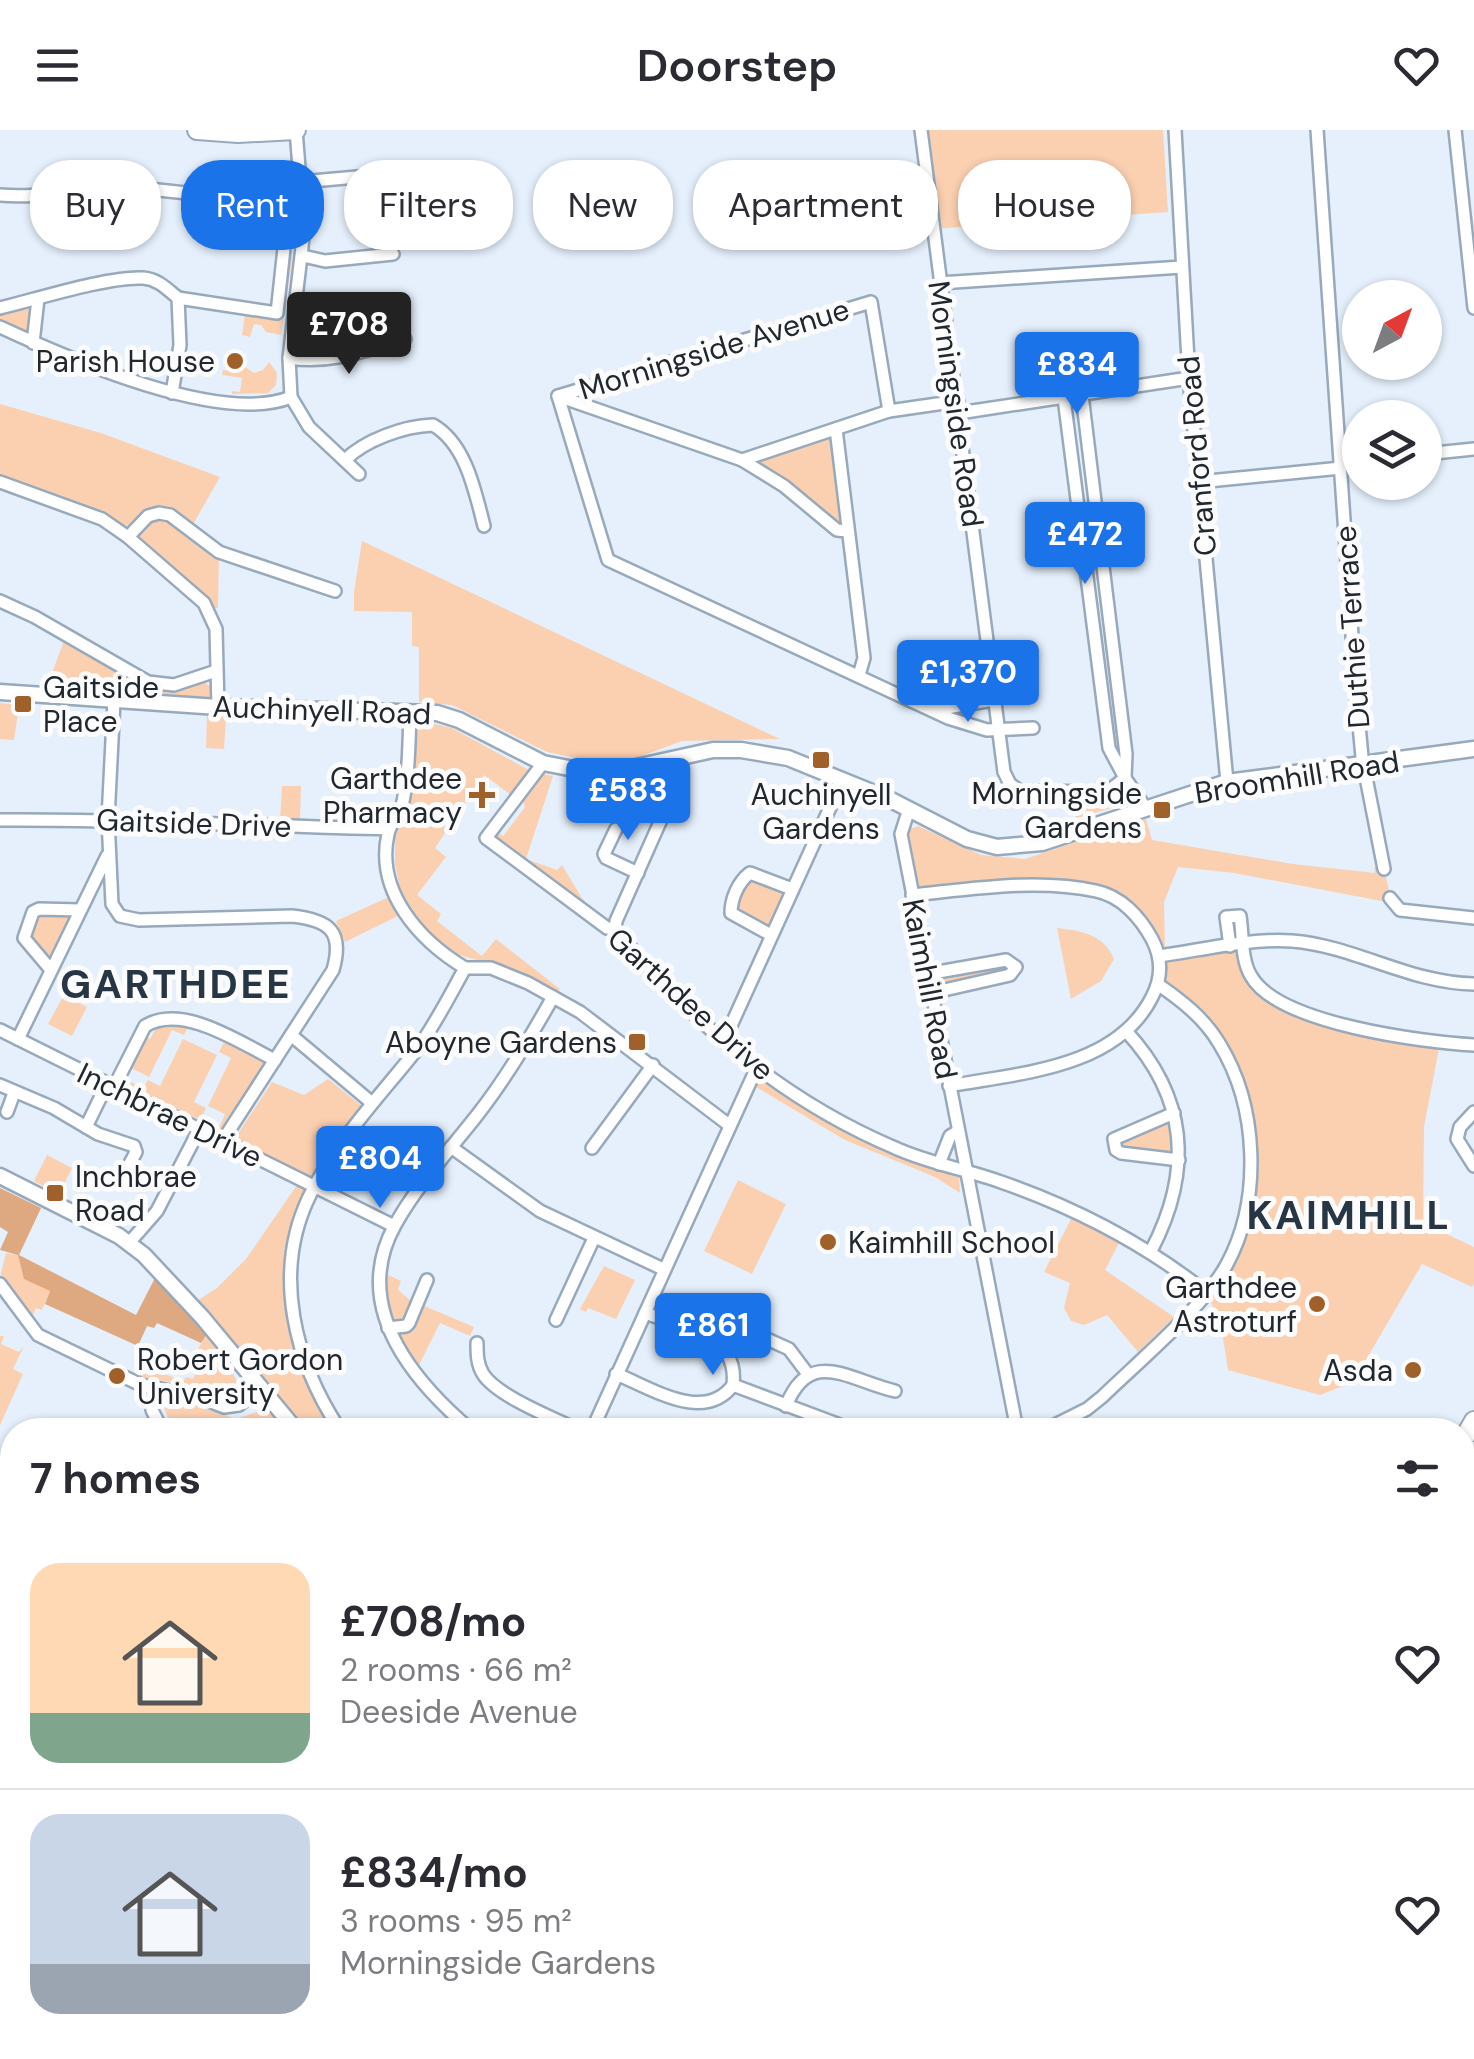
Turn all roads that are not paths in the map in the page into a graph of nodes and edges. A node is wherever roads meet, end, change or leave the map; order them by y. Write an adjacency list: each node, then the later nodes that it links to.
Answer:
1 (197, 130): 7 (main road)
2 (296, 130): 7 (main road); 8 (street)
3 (920, 130): 16 (street, Morningside Road)
4 (1175, 130): 15 (street, Cranford Road)
5 (1317, 130): 38 (street, Duthie Terrace)
6 (1455, 130): 20 (street)
7 (238, 131)
8 (299, 160)
9 (181, 192): 10 (street)
10 (0, 196)
11 (285, 250): 17 (street)
12 (302, 250): 14 (street)
13 (394, 254): 14 (street)
14 (302, 256): 24 (street)
15 (1182, 267): 16 (street); 25 (street, Cranford Road)
16 (940, 283): 31 (street, Morningside Road)
17 (178, 298): 18 (street); 26 (street)
18 (38, 299): 19 (street); 23 (street)
19 (0, 308)
20 (1474, 308)
21 (0, 328): 23 (street)
22 (405, 339): 24 (street)
23 (33, 343): 26 (street)
24 (289, 358): 28 (street)
25 (1189, 378): 27 (street); 41 (street, Cranford Road)
26 (172, 393): 28 (street)
27 (1082, 395): 30 (street); 44 (street)
28 (291, 396): 36 (street)
29 (558, 396): 32 (street, Morningside Avenue); 37 (street); 52 (street, Morningside Avenue)
30 (1064, 398): 31 (street); 45 (street)
31 (958, 407): 32 (street); 55 (street, Morningside Road)
32 (889, 410): 33 (street)
33 (836, 429): 37 (street); 43 (street)
34 (1474, 449): 35 (street)
35 (1442, 452)
36 (344, 460): 39 (street); 42 (street)
37 (742, 460): 43 (street)
38 (1341, 468): 41 (street); 66 (street, Duthie Terrace)
39 (360, 474)
40 (0, 482): 46 (street)
41 (1198, 482): 69 (street, Cranford Road)
42 (484, 526)
43 (847, 532): 52 (street)
44 (1099, 534): 45 (street); 49 (street)
45 (1082, 536): 50 (street)
46 (128, 537): 47 (street); 51 (street)
47 (335, 590)
48 (0, 601): 53 (street)
49 (1114, 654): 50 (street); 68 (street)
50 (1098, 656): 68 (street)
51 (216, 671): 53 (street); 58 (street)
52 (859, 675): 59 (street, Morningside Avenue)
53 (145, 680): 57 (street)
54 (0, 692): 56 (street, Auchinyell Road)
55 (993, 700): 59 (street); 62 (street, Morningside Road)
56 (114, 701): 57 (street, Auchinyell Road); 73 (street)
57 (141, 702): 58 (street, Auchinyell Road)
58 (218, 707): 60 (street, Auchinyell Road)
59 (935, 710): 62 (street, Morningside Avenue)
60 (410, 712): 65 (street, Auchinyell Road); 75 (street)
61 (1033, 728): 62 (street, Morningside Avenue)
62 (998, 730): 68 (street, Morningside Road)
63 (1474, 749): 66 (street, Broomhill Road)
64 (679, 757): 65 (street, Auchinyell Road); 67 (street, Auchinyell Road); 78 (street)
65 (543, 764): 84 (street, Garthdee Drive)
66 (1363, 764): 69 (street, Broomhill Road); 77 (street, Duthie Terrace)
67 (842, 778): 71 (street, Auchinyell Road); 79 (street)
68 (1124, 778): 70 (street)
69 (1227, 782): 70 (street, Broomhill Road)
70 (1145, 807): 71 (street, Auchinyell Road)
71 (910, 809): 80 (street, Kaimhill Road)
72 (0, 820): 73 (street, Gaitside Drive)
73 (108, 820): 75 (street, Gaitside Drive); 76 (street)
74 (616, 829): 78 (street)
75 (389, 830): 88 (street)
76 (109, 852): 82 (street); 97 (street)
77 (1384, 868)
78 (638, 873): 84 (street)
79 (792, 889): 85 (street); 85 (street)
80 (912, 895): 87 (street); 90 (street, Kaimhill Road)
81 (1390, 898): 83 (street)
82 (80, 910): 89 (street); 89 (street)
83 (1474, 918)
84 (616, 929): 99 (street, Garthdee Drive)
85 (771, 935): 99 (street)
86 (1237, 945): 87 (street); 91 (street); 100 (street)
87 (1160, 956): 92 (street)
88 (465, 968): 94 (street); 108 (street)
89 (51, 970): 98 (street)
90 (928, 974): 93 (street, Kaimhill Road); 93 (street)
91 (1474, 984)
92 (1159, 985): 96 (street); 133 (street)
93 (931, 993): 106 (street, Kaimhill Road)
94 (553, 997): 102 (street); 117 (street)
95 (0, 1030): 98 (street, Inchbrae Drive)
96 (1126, 1031): 106 (street); 111 (street)
97 (291, 1035): 101 (street); 108 (street)
98 (18, 1039): 104 (street, Inchbrae Drive)
99 (724, 1040): 103 (street, Garthdee Drive)
100 (1474, 1044)
101 (274, 1060): 104 (street); 116 (street)
102 (653, 1065): 112 (street); 118 (street)
103 (757, 1067): 112 (street); 120 (street, Garthdee Drive)
104 (111, 1085): 113 (street); 114 (street, Inchbrae Drive)
105 (0, 1086): 107 (street)
106 (949, 1086): 115 (street, Kaimhill Road)
107 (14, 1093): 109 (street); 113 (street)
108 (372, 1103): 125 (street)
109 (8, 1112)
110 (1474, 1112): 121 (street)
111 (1174, 1113): 119 (street); 119 (street)
112 (729, 1124): 130 (street)
113 (86, 1128): 123 (street)
114 (200, 1130): 116 (street, Inchbrae Drive); 128 (street)
115 (957, 1132): 120 (street); 122 (street, Kaimhill Road)
116 (223, 1140): 125 (street, Inchbrae Drive)
117 (452, 1148): 126 (street); 127 (street)
118 (592, 1148)
119 (1179, 1160): 129 (street)
120 (940, 1164): 122 (street, Garthdee Drive)
121 (1474, 1166)
122 (965, 1170): 129 (street, Garthdee Drive); 157 (street, Kaimhill Road)
123 (124, 1173)
124 (0, 1176): 128 (street)
125 (314, 1188): 126 (street, Inchbrae Drive); 152 (street)
126 (394, 1226): 136 (street)
127 (594, 1238): 130 (street); 135 (street)
128 (129, 1243): 145 (street)
129 (1152, 1251): 133 (street, Garthdee Drive)
130 (664, 1269): 134 (street)
131 (427, 1280): 136 (street)
132 (0, 1284): 146 (street)
133 (1207, 1292): 158 (street)
134 (645, 1313): 142 (street); 144 (street)
135 (556, 1320)
136 (388, 1328): 153 (street)
137 (758, 1335): 139 (street)
138 (477, 1343): 154 (street)
139 (776, 1343): 140 (street); 141 (street)
140 (769, 1358)
141 (807, 1373): 143 (street); 149 (street)
142 (616, 1374): 144 (street); 155 (street)
143 (864, 1384): 147 (street); 148 (street)
144 (733, 1385): 149 (street)
145 (261, 1387): 146 (street); 151 (street)
146 (156, 1390): 150 (street)
147 (895, 1392)
148 (858, 1400)
149 (786, 1406): 156 (street)
150 (156, 1418)
151 (286, 1418)
152 (333, 1418)
153 (458, 1418)
154 (556, 1418)
155 (597, 1418)
156 (807, 1418)
157 (1015, 1418)
158 (1069, 1418)

